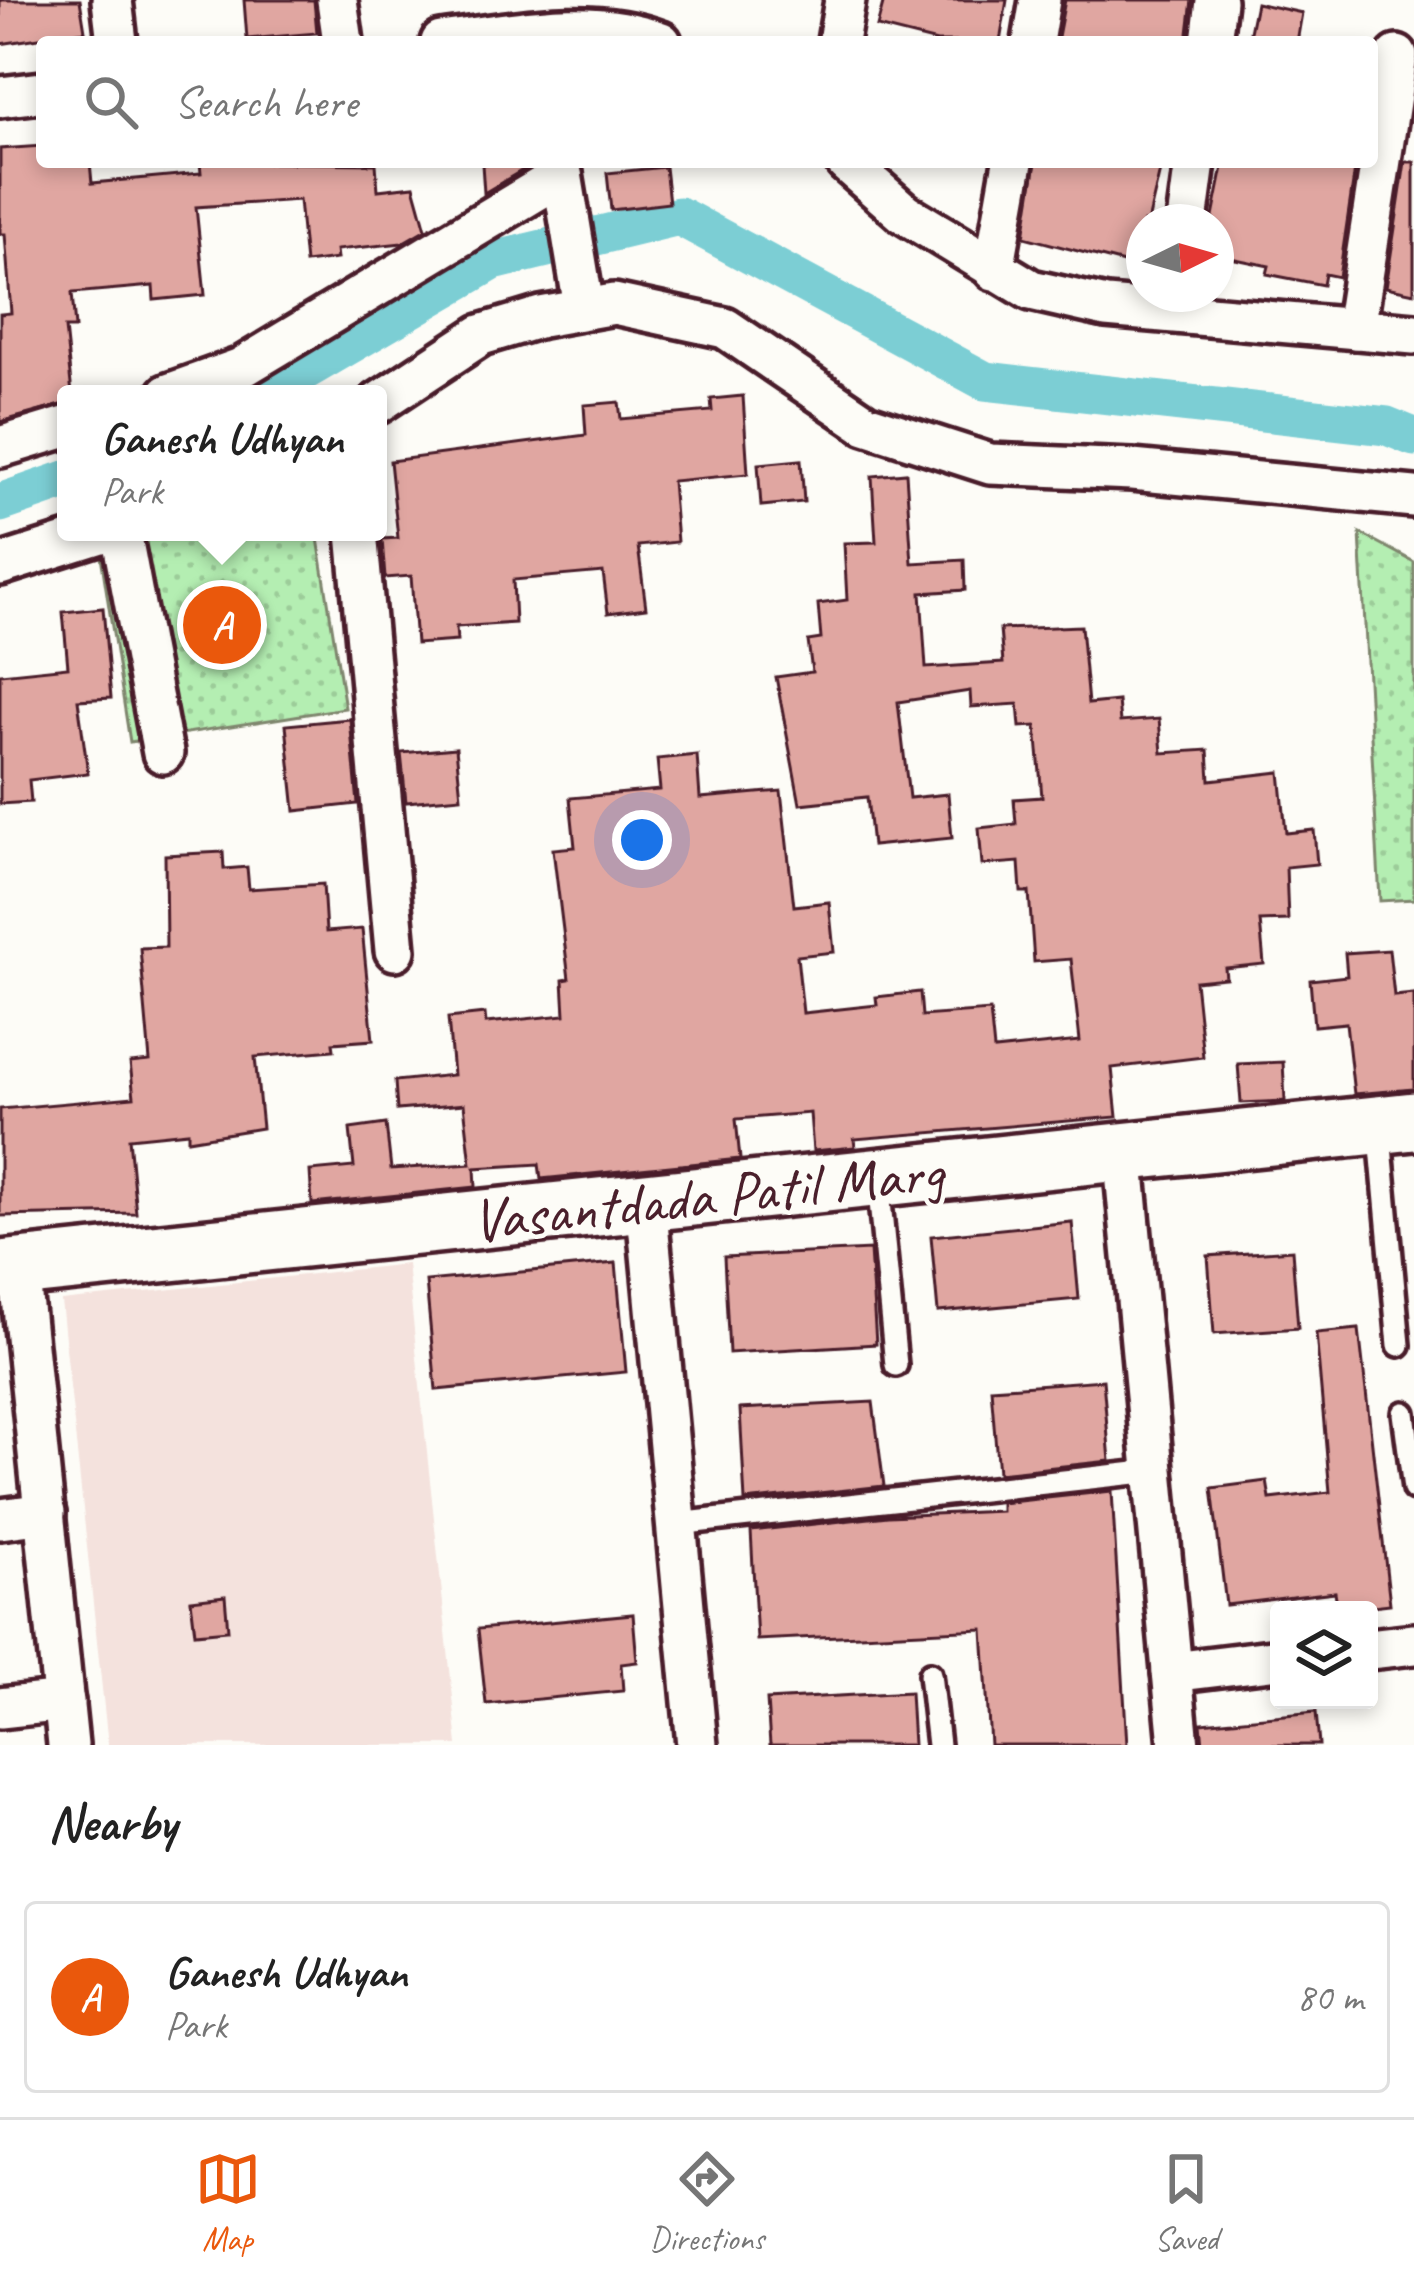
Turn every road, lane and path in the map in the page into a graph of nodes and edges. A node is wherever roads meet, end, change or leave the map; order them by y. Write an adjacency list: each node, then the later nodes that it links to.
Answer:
1 (112, 0): 8 (street)
2 (337, 0): 9 (street)
3 (654, 0): 12 (street)
4 (844, 0): 13 (street)
5 (1040, 0): 14 (street)
6 (1216, 1): 15 (street)
7 (551, 25): 10 (street); 11 (street)
8 (116, 36)
9 (342, 36)
10 (480, 36)
11 (644, 36)
12 (659, 36)
13 (839, 36)
14 (1034, 36)
15 (1212, 36)
16 (1397, 56): 28 (street)
17 (36, 93): 18 (street)
18 (0, 98)
19 (561, 168): 25 (street); 30 (street)
20 (853, 168): 24 (street)
21 (1011, 168): 24 (street)
22 (1194, 168): 23 (street)
23 (1189, 204)
24 (994, 270): 26 (street)
25 (582, 292): 31 (street); 34 (street)
26 (1126, 306)
27 (1233, 312): 28 (street)
28 (1355, 329): 29 (street)
29 (1414, 334)
30 (193, 385)
31 (387, 397)
32 (57, 431): 33 (street)
33 (0, 447)
34 (1414, 496)
35 (76, 541): 38 (street)
36 (124, 541): 39 (street)
37 (358, 541): 40 (street)
38 (0, 565)
39 (164, 753)
40 (395, 950)
41 (1396, 1122): 42 (street, Vasantdada Patil Marg); 46 (lane)
42 (1123, 1151): 43 (street, Vasantdada Patil Marg); 49 (street)
43 (878, 1177): 44 (street, Vasantdada Patil Marg); 47 (lane)
44 (646, 1202): 45 (street, Vasantdada Patil Marg); 53 (street)
45 (10, 1269): 51 (street)
46 (1399, 1345)
47 (896, 1365)
48 (1404, 1412): 50 (lane)
49 (1153, 1472): 53 (lane); 57 (street)
50 (1414, 1489)
51 (45, 1513): 52 (street); 59 (street)
52 (0, 1519)
53 (676, 1524): 62 (street)
54 (1414, 1644): 55 (street)
55 (1378, 1648)
56 (1270, 1661): 57 (street)
57 (1172, 1672): 64 (street)
58 (930, 1674): 63 (lane)
59 (64, 1701): 60 (street); 61 (street)
60 (0, 1708)
61 (68, 1745)
62 (697, 1745)
63 (938, 1745)
64 (1179, 1745)

